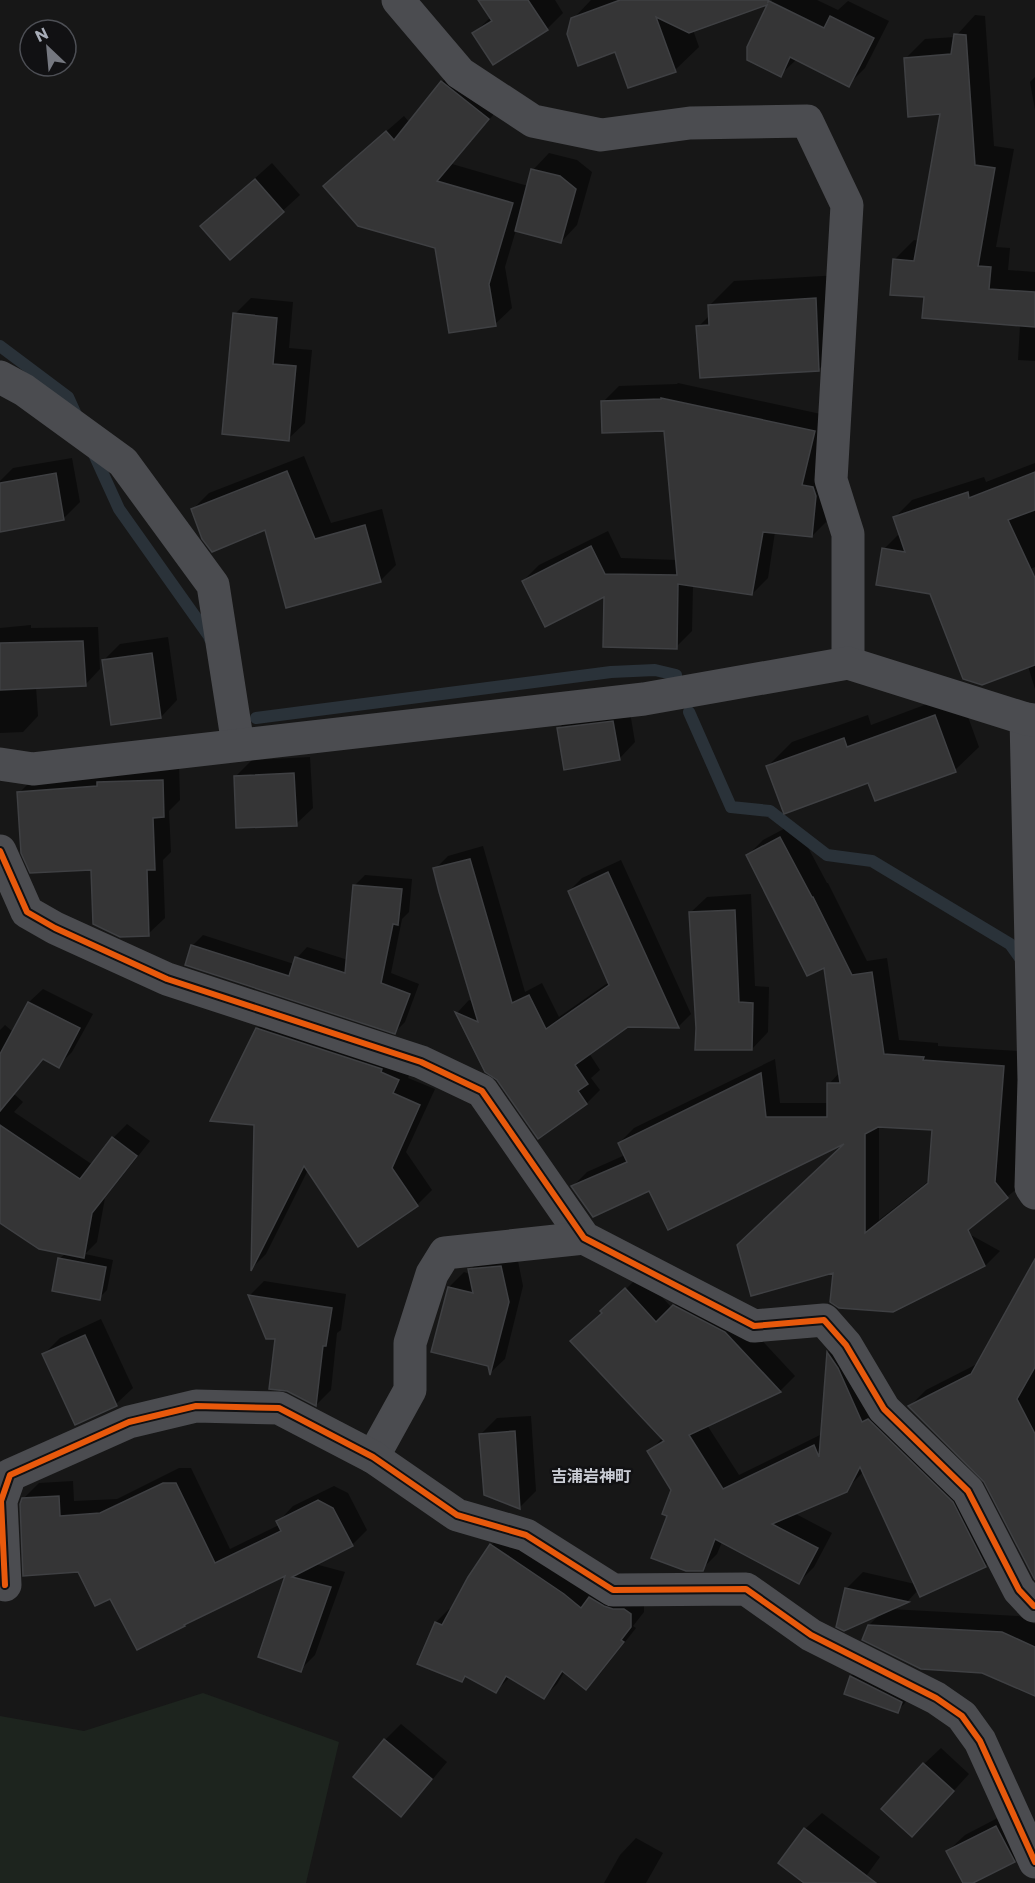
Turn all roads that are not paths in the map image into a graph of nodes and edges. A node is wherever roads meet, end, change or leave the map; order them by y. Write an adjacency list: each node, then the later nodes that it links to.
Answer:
1 (398, 0): 3 (street)
2 (0, 377): 5 (street)
3 (848, 663): 4 (street); 5 (street)
4 (1030, 720): 8 (street)
5 (238, 745): 6 (street)
6 (0, 764)
7 (0, 851): 9 (street)
8 (1035, 1193)
9 (584, 1238): 10 (street); 12 (street)
10 (373, 1457): 11 (street); 13 (street)
11 (5, 1585)
12 (1035, 1606)
13 (1024, 1814): 14 (street)
14 (1035, 1862)

